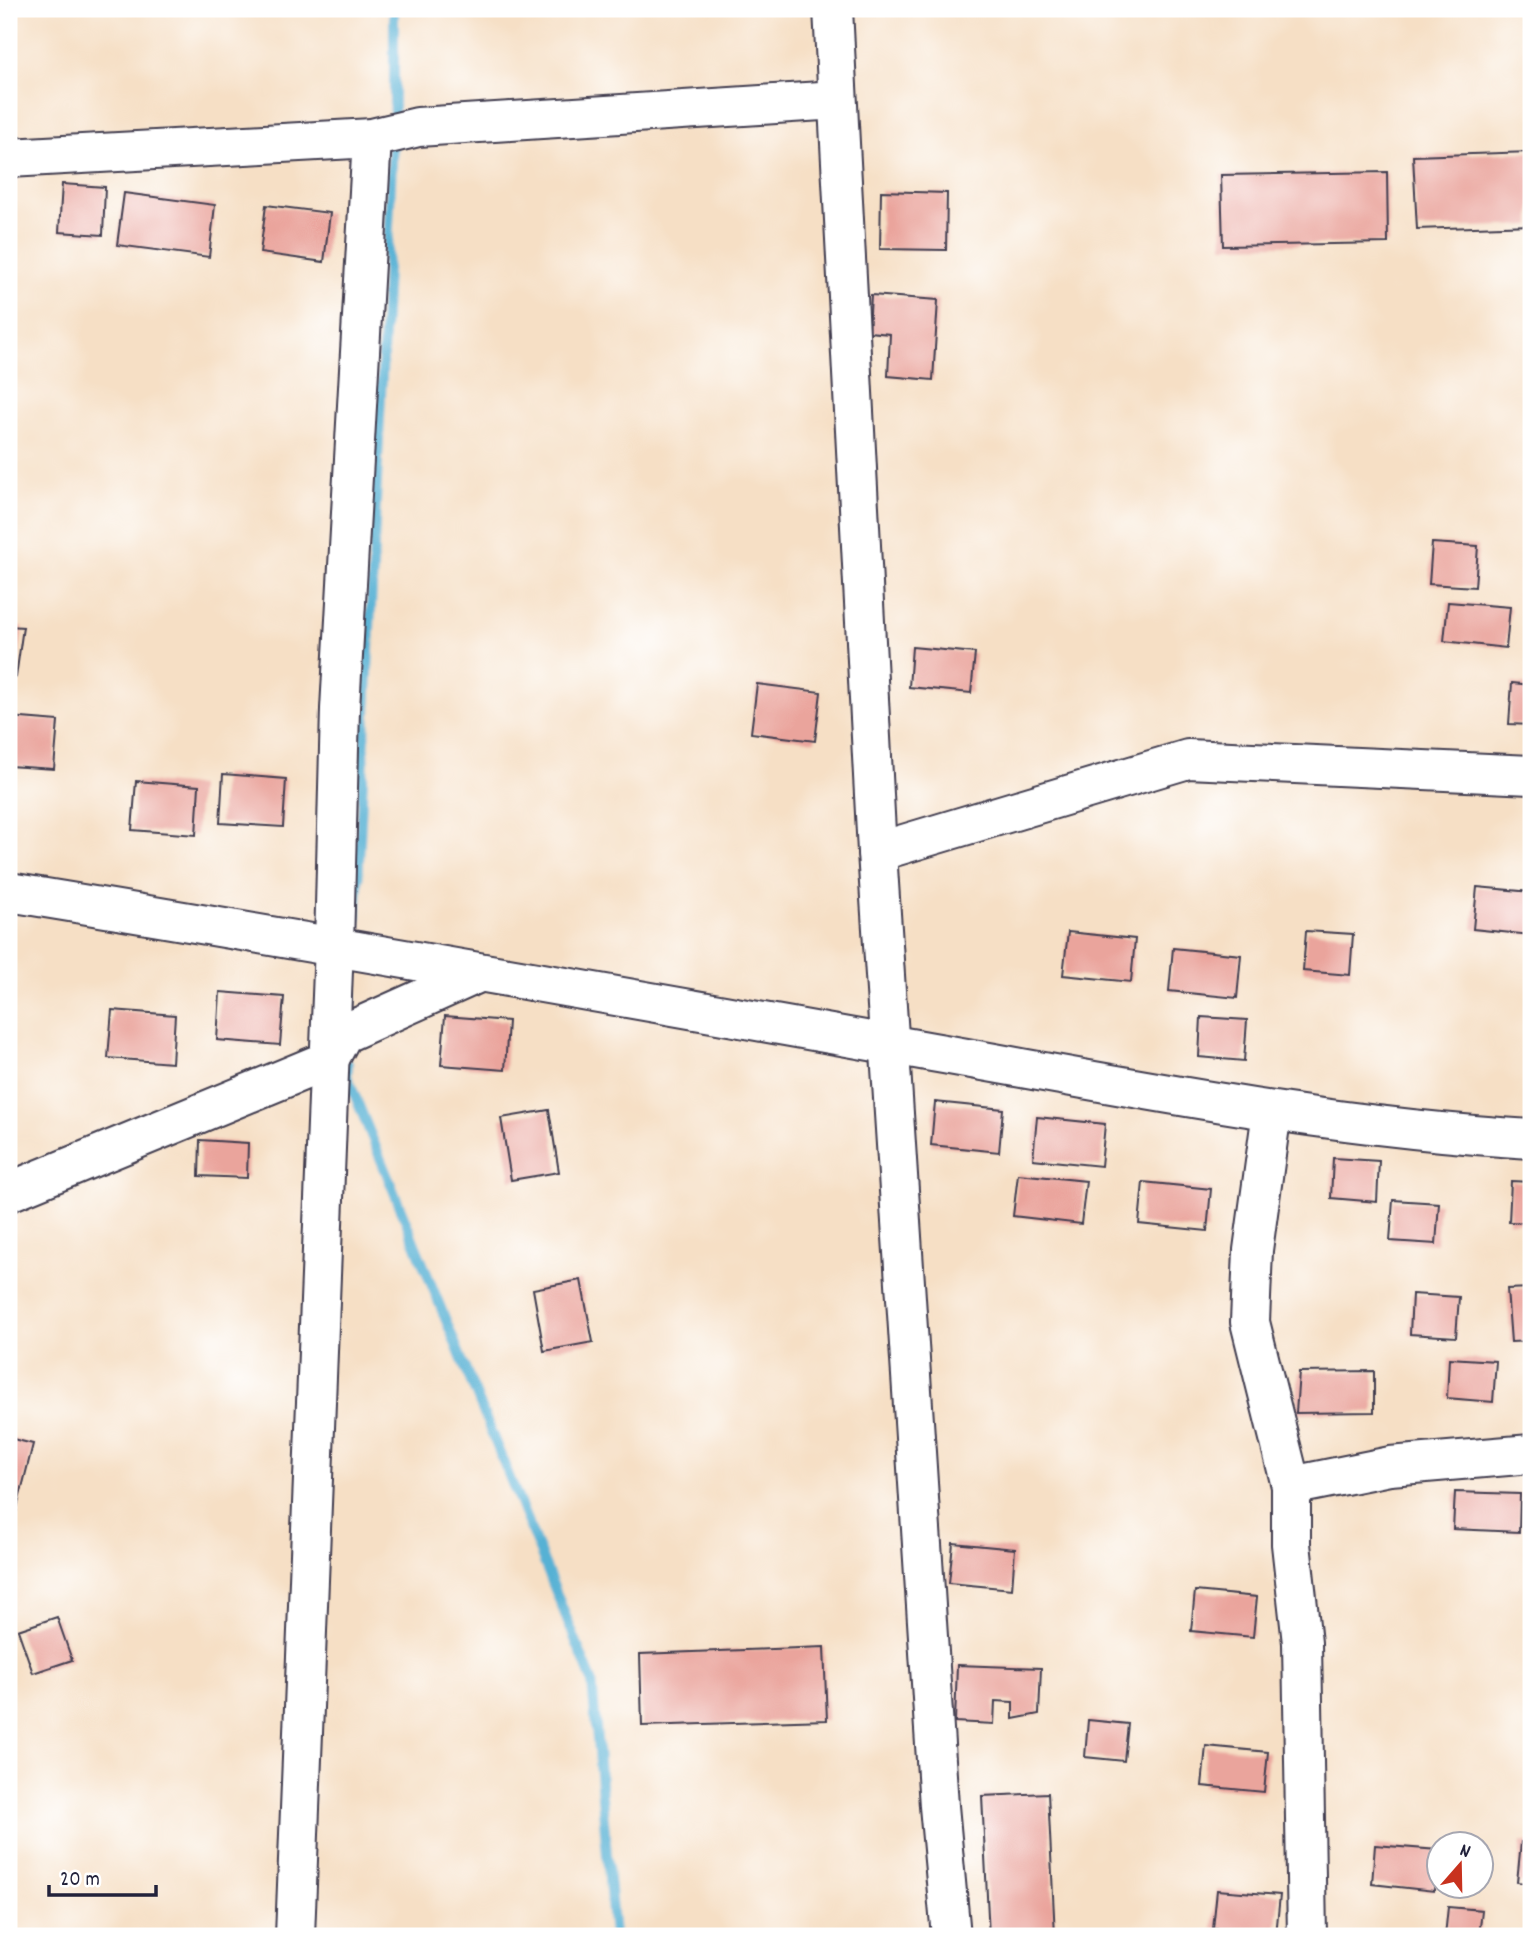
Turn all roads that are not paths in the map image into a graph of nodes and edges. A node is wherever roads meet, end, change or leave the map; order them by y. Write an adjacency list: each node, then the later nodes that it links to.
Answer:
1 (833, 9): 2 (street)
2 (837, 100): 3 (street); 6 (street)
3 (373, 138): 4 (street); 8 (street)
4 (9, 158)
5 (1531, 775): 6 (street)
6 (877, 852): 11 (street)
7 (9, 892): 8 (street)
8 (334, 945): 9 (street); 10 (street)
9 (479, 973): 10 (street); 11 (street)
10 (345, 1040): 14 (street); 17 (street)
11 (890, 1044): 12 (street); 18 (street)
12 (1272, 1111): 13 (street); 16 (street)
13 (1531, 1139)
14 (9, 1192)
15 (1531, 1454): 16 (street)
16 (1292, 1486): 19 (street)
17 (295, 1936)
18 (951, 1936)
19 (1307, 1936)

